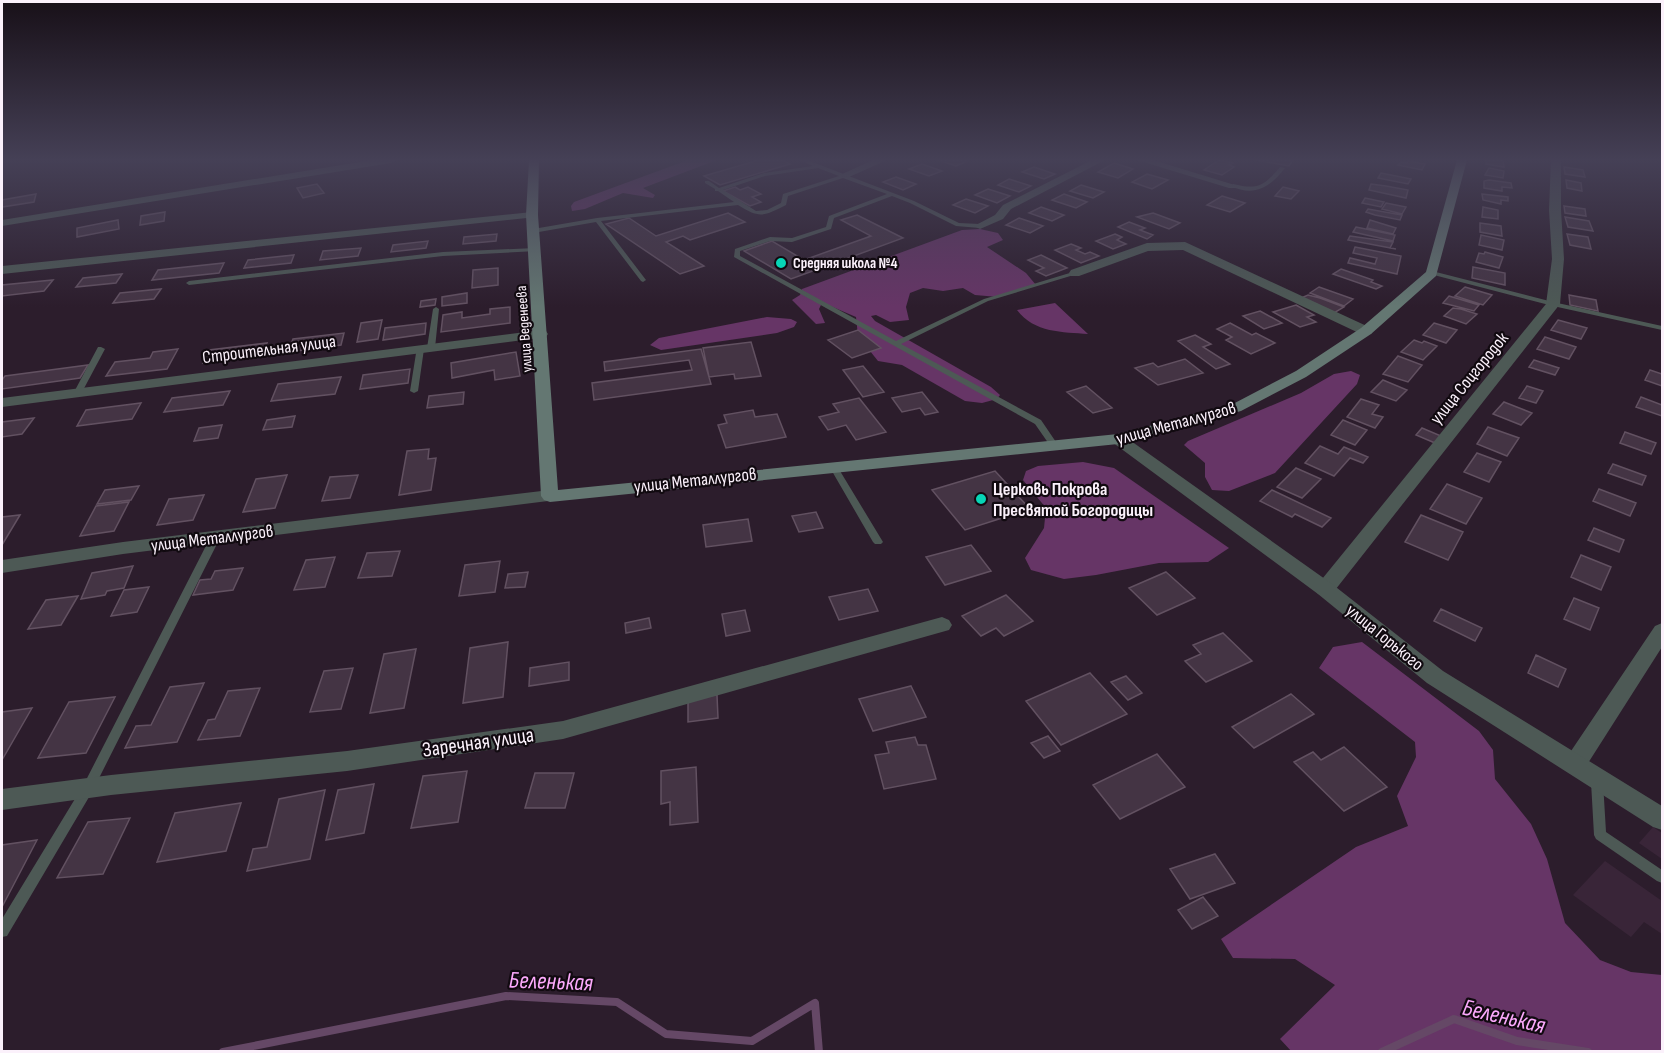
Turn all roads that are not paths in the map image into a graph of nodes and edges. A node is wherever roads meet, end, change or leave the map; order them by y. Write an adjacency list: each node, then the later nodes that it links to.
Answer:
1 (88, 209): 13 (street)
2 (532, 209): 11 (main road, улица Веденеева)
3 (687, 209): 12 (lane)
4 (748, 209): 5 (lane)
5 (774, 209)
6 (852, 209): 27 (lane)
7 (924, 209): 14 (lane)
8 (1005, 209): 14 (street)
9 (1449, 209): 19 (main road)
10 (1555, 209): 22 (street)
11 (532, 214): 15 (main road, улица Веденеева); 17 (street)
12 (597, 220): 15 (lane); 20 (lane)
13 (2, 223)
14 (980, 226)
15 (533, 231): 16 (main road, улица Веденеева)
16 (535, 250): 21 (lane); 26 (main road, улица Веденеева)
17 (2, 270)
18 (1074, 273): 25 (street); 27 (lane)
19 (1432, 273): 22 (lane); 25 (main road, улица Металлургов)
20 (643, 280)
21 (189, 283)
22 (1553, 304): 24 (lane); 40 (street, улица Соцгородок)
23 (436, 309): 29 (lane)
24 (1662, 328)
25 (1366, 331): 33 (main road, улица Металлургов)
26 (541, 334): 29 (street, Строительная улица); 36 (main road, улица Веденеева)
27 (895, 344): 34 (lane)
28 (101, 349): 31 (lane)
29 (426, 349): 30 (lane); 31 (street, Строительная улица)
30 (414, 391)
31 (77, 394): 32 (street, Строительная улица)
32 (2, 403)
33 (1118, 439): 34 (main road, улица Металлургов); 40 (street, улица Горького)
34 (1054, 445): 35 (main road, улица Металлургов)
35 (833, 466): 36 (main road, улица Металлургов); 38 (lane)
36 (550, 496): 37 (street, улица Металлургов)
37 (215, 538): 39 (street, улица Металлургов); 45 (lane)
38 (878, 542)
39 (2, 567)
40 (1325, 590): 43 (street, улица Горького)
41 (942, 625): 45 (street, Заречная улица)
42 (1662, 631): 43 (street)
43 (1575, 764): 44 (street, улица Горького)
44 (1597, 780): 47 (street, улица Горького); 48 (lane)
45 (88, 788): 46 (street, Заречная улица); 49 (lane)
46 (2, 800)
47 (1662, 819)
48 (1662, 877)
49 (2, 931)

